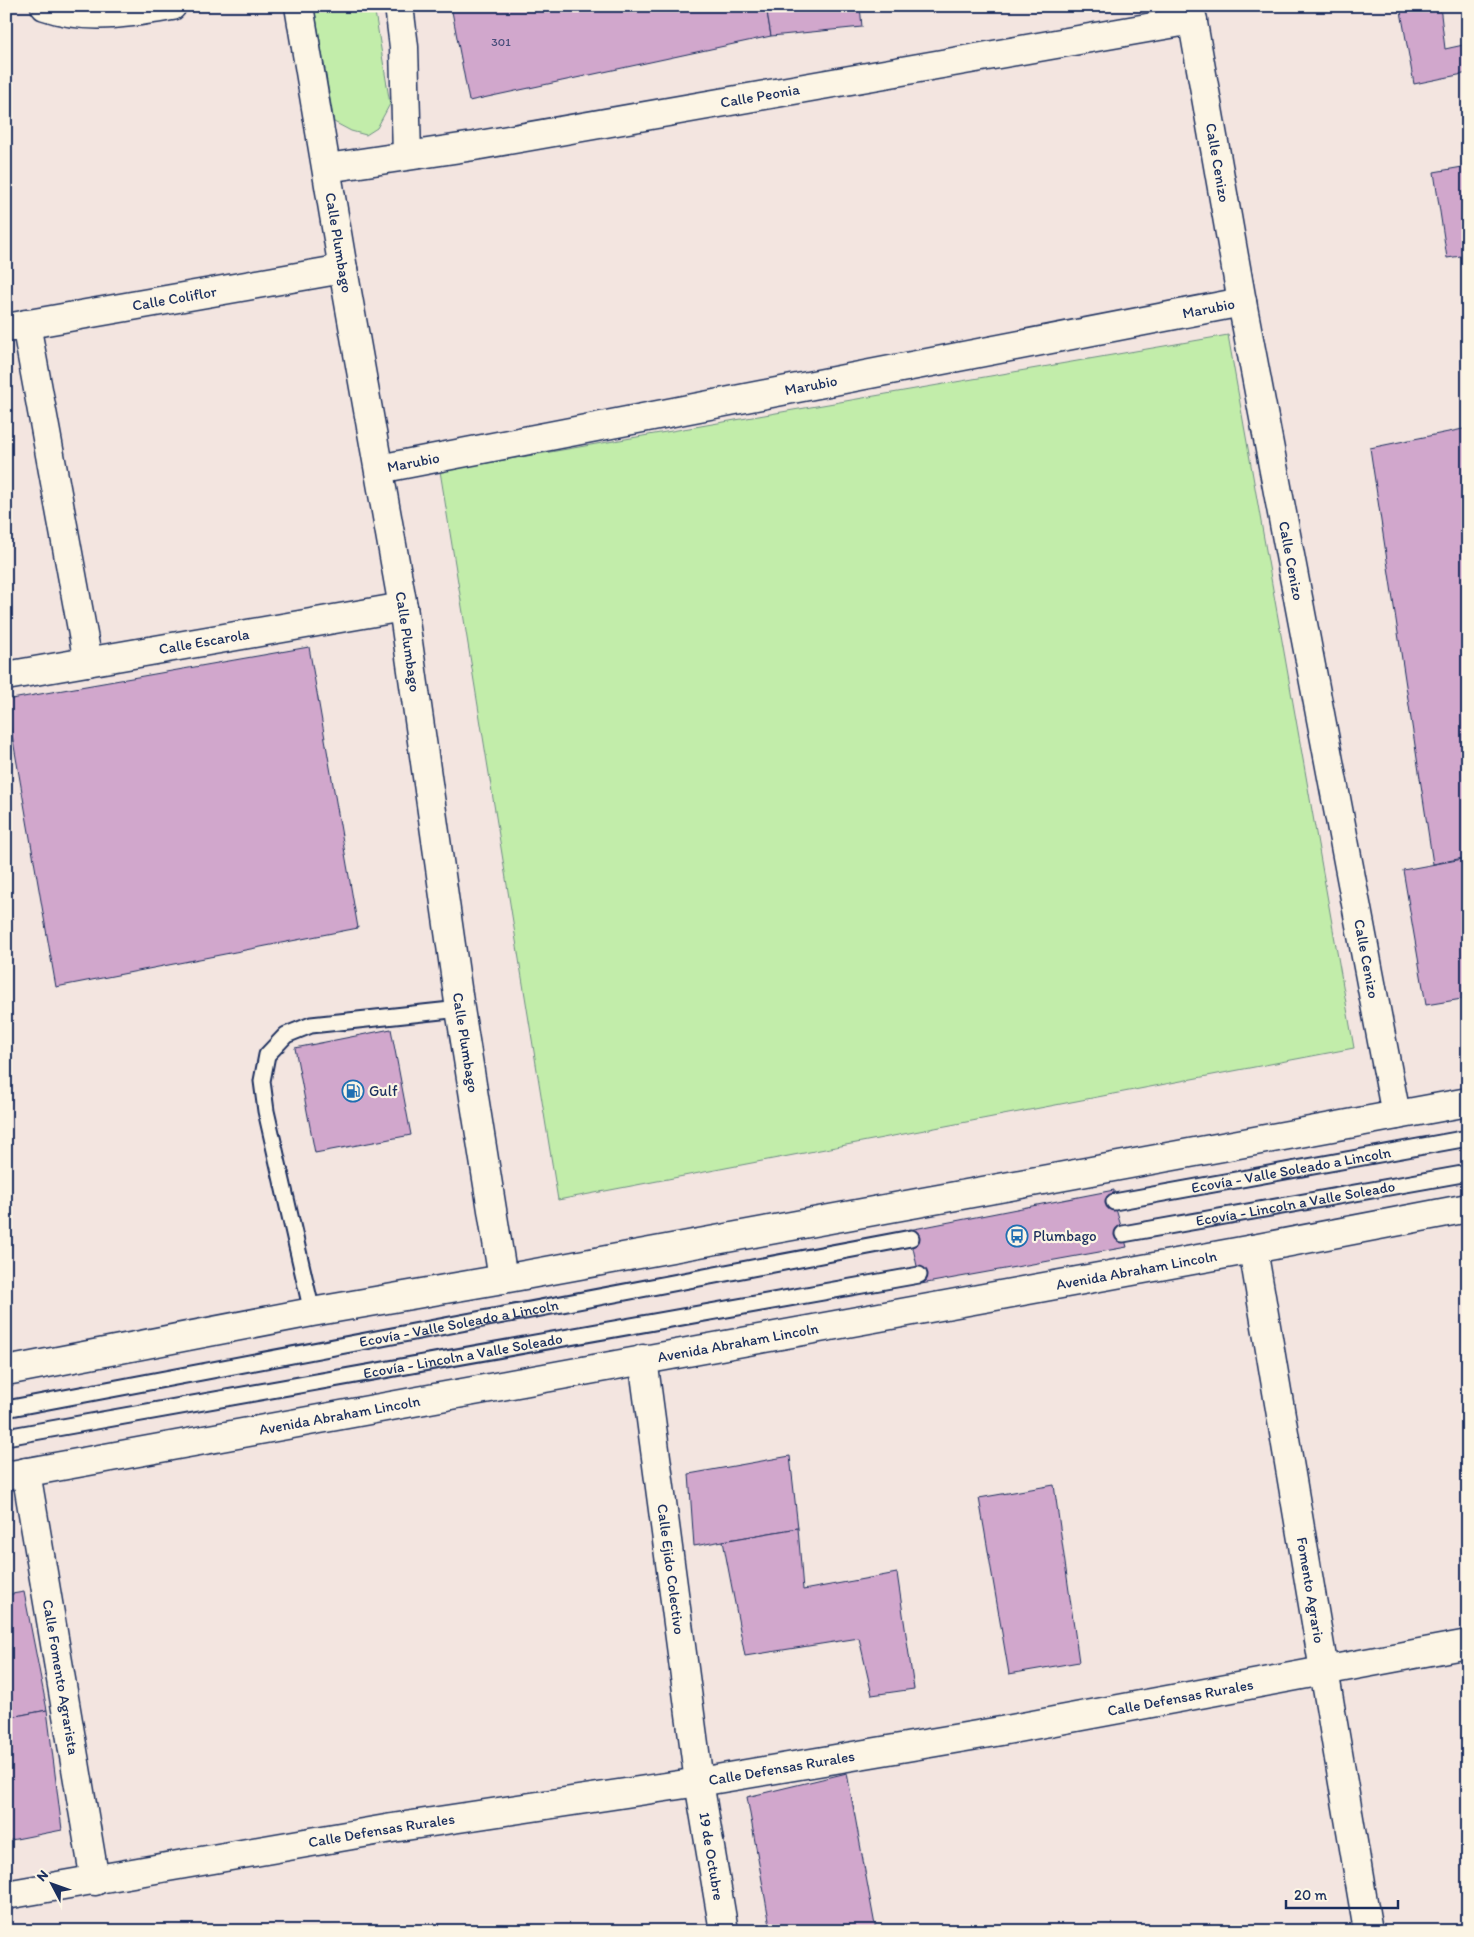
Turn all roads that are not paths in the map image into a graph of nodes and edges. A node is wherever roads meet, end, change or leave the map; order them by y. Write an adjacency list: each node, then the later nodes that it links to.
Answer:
1 (46, 6): 2 (street)
2 (172, 6)
3 (299, 6): 7 (street, Calle Plumbago)
4 (399, 6): 6 (street)
5 (1192, 13): 6 (street, Calle Peonia); 9 (street, Calle Cenizo)
6 (407, 154): 7 (street, Calle Peonia)
7 (327, 168): 8 (street, Calle Plumbago)
8 (343, 269): 10 (street, Calle Coliflor); 11 (street, Calle Plumbago)
9 (1242, 302): 11 (street, Marubio); 17 (street, Calle Cenizo)
10 (16, 326): 13 (street)
11 (379, 469): 12 (street, Calle Plumbago)
12 (403, 607): 13 (street, Calle Escarola); 15 (street, Calle Plumbago)
13 (88, 662): 14 (street, Calle Escarola)
14 (6, 676)
15 (460, 1009): 26 (street, Calle Plumbago); 27 (lane)
16 (1468, 1102): 17 (street)
17 (1396, 1116): 26 (street)
18 (1468, 1138): 20 (lane, Ecovía - Valle Soleado a Lincoln)
19 (1468, 1173): 22 (lane, Ecovía - Lincoln a Valle Soleado)
20 (1114, 1202)
21 (1468, 1208): 24 (street, Avenida Abraham Lincoln)
22 (1123, 1234)
23 (911, 1238): 30 (lane, Ecovía - Valle Soleado a Lincoln)
24 (1253, 1249): 28 (street, Avenida Abraham Lincoln); 34 (street, Fomento Agrario)
25 (919, 1275): 31 (lane, Ecovía - Lincoln a Valle Soleado)
26 (503, 1279): 27 (street)
27 (312, 1312): 29 (street)
28 (643, 1359): 32 (street, Avenida Abraham Lincoln); 35 (street, Calle Ejido Colectivo)
29 (6, 1371)
30 (6, 1409)
31 (6, 1437)
32 (16, 1474): 36 (street, Calle Fomento Agrarista)
33 (1468, 1644): 34 (street, Calle Defensas Rurales)
34 (1324, 1671): 35 (street, Calle Defensas Rurales); 39 (street, Fomento Agrario)
35 (699, 1782): 36 (street, Calle Defensas Rurales); 38 (street, 19 de Octubre)
36 (95, 1881): 37 (street, Calle Defensas Rurales)
37 (6, 1895)
38 (724, 1931)
39 (1368, 1931)

